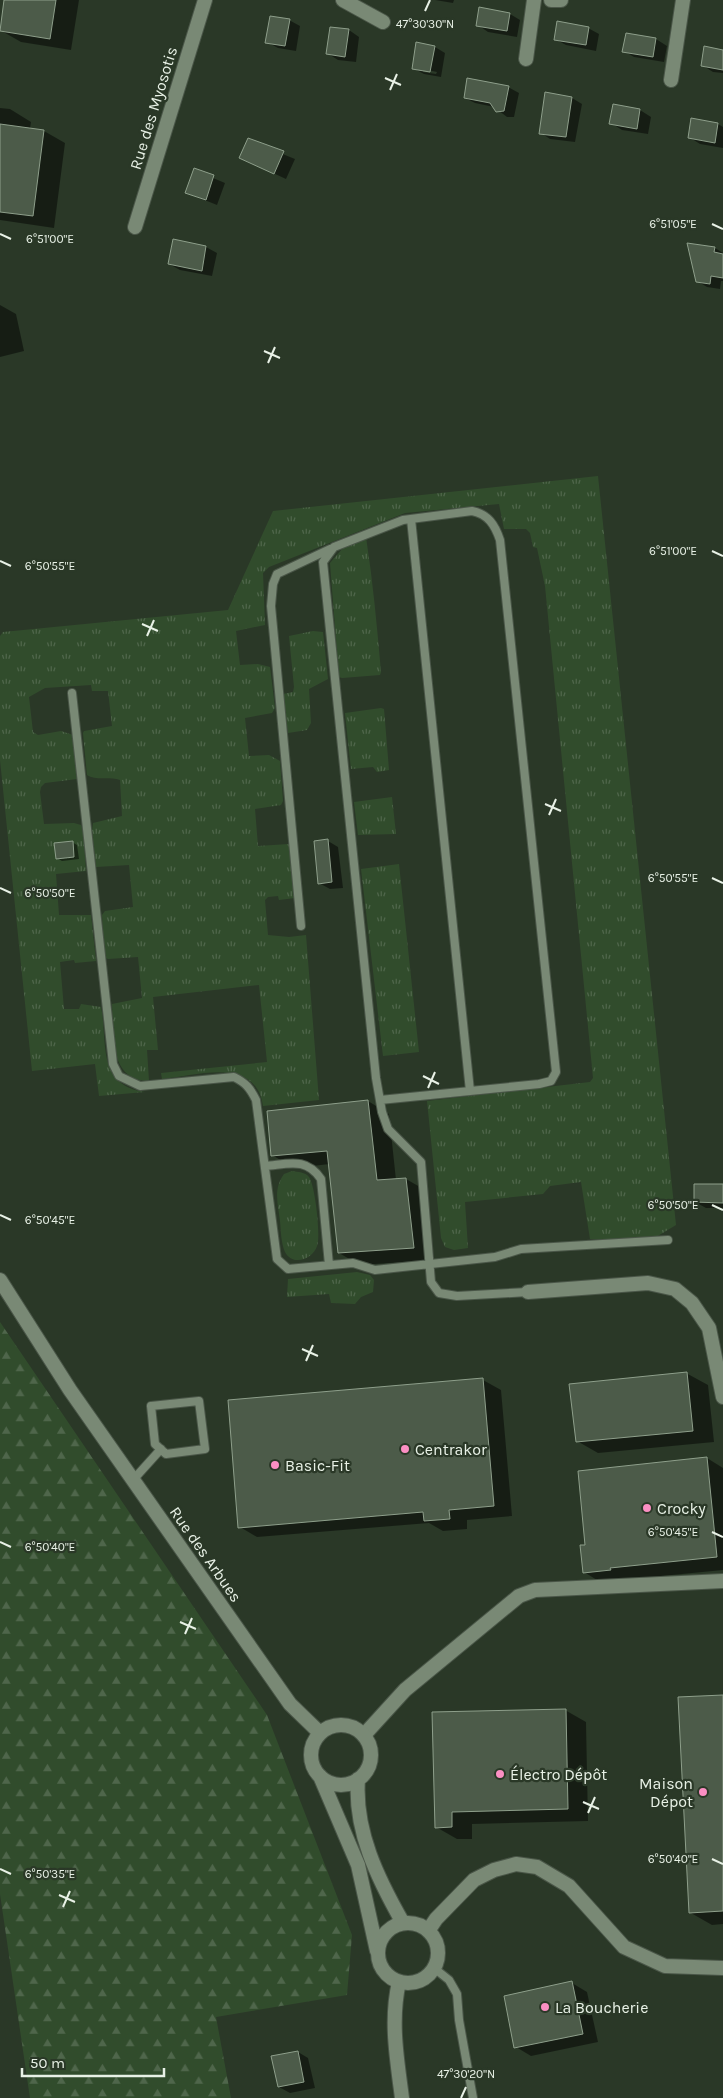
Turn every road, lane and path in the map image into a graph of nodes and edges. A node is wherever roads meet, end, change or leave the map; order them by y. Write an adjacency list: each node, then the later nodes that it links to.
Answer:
1 (205, 0): 10 (main road, Rue des Myosotis)
2 (343, 0): 7 (main road)
3 (534, 0): 8 (main road)
4 (551, 0): 5 (main road)
5 (561, 0)
6 (683, 0): 9 (main road)
7 (383, 22)
8 (526, 59)
9 (671, 80)
10 (135, 227)
11 (411, 519): 12 (lane); 15 (lane); 15 (lane)
12 (334, 547): 14 (lane); 16 (lane)
13 (72, 694): 17 (lane)
14 (301, 926)
15 (470, 1091): 16 (lane)
16 (380, 1100): 20 (lane)
17 (265, 1166): 19 (lane); 19 (lane)
18 (668, 1240): 20 (lane)
19 (329, 1265): 20 (lane)
20 (429, 1265): 22 (lane)
21 (0, 1280): 25 (main road, Rue des Arbues)
22 (528, 1292): 23 (main road)
23 (723, 1397)
24 (161, 1449): 24 (lane); 25 (lane)
25 (133, 1480): 27 (main road, Rue des Arbues)
26 (723, 1581): 28 (main road)
27 (320, 1733): 28 (main road); 29 (main road)
28 (364, 1735): 30 (main road)
29 (320, 1776): 30 (main road); 33 (main road)
30 (358, 1779): 31 (main road)
31 (403, 1923): 32 (main road); 33 (main road)
32 (428, 1931): 34 (main road); 35 (main road)
33 (377, 1951): 36 (main road)
34 (434, 1968): 36 (main road); 38 (lane)
35 (723, 1968)
36 (399, 1982): 37 (main road)
37 (402, 2098)
38 (473, 2098)

